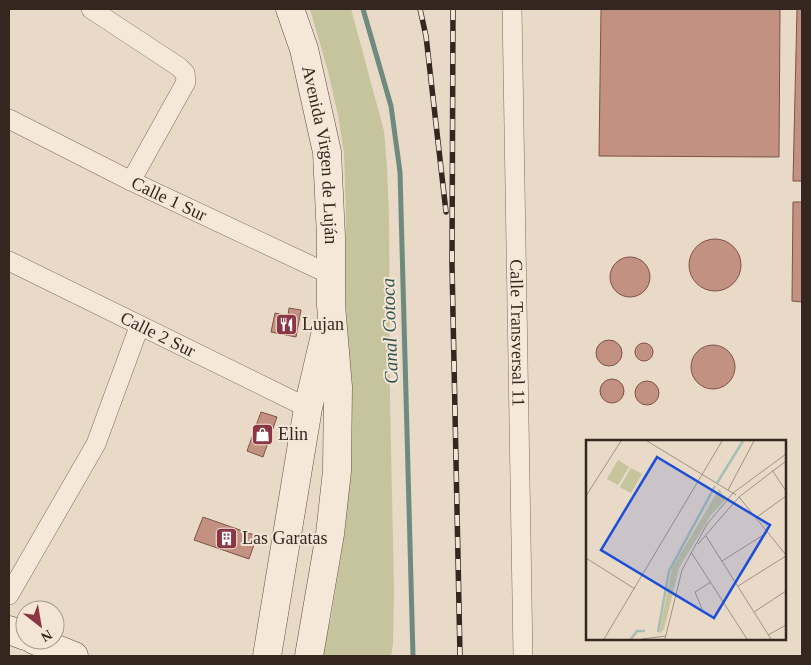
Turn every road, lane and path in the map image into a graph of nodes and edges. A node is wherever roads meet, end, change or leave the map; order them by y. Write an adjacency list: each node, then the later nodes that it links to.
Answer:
1 (91, 9): 5 (street)
2 (290, 9): 7 (main road, Avenida Virgen de Luján)
3 (512, 9): 16 (street, Calle Transversal 11)
4 (9, 119): 5 (street, Calle 1 Sur)
5 (131, 181): 7 (street, Calle 1 Sur)
6 (9, 262): 9 (street, Calle 2 Sur)
7 (331, 275): 8 (main road, Avenida Virgen de Luján)
8 (331, 305): 10 (main road, Avenida Virgen de Luján); 15 (main road, Avenida Virgen de Luján)
9 (139, 326): 10 (street, Calle 2 Sur); 11 (street)
10 (308, 408): 14 (main road, Avenida Virgen de Luján)
11 (9, 595)
12 (59, 650): 13 (main road)
13 (74, 656)
14 (266, 656)
15 (309, 656)
16 (523, 656)

